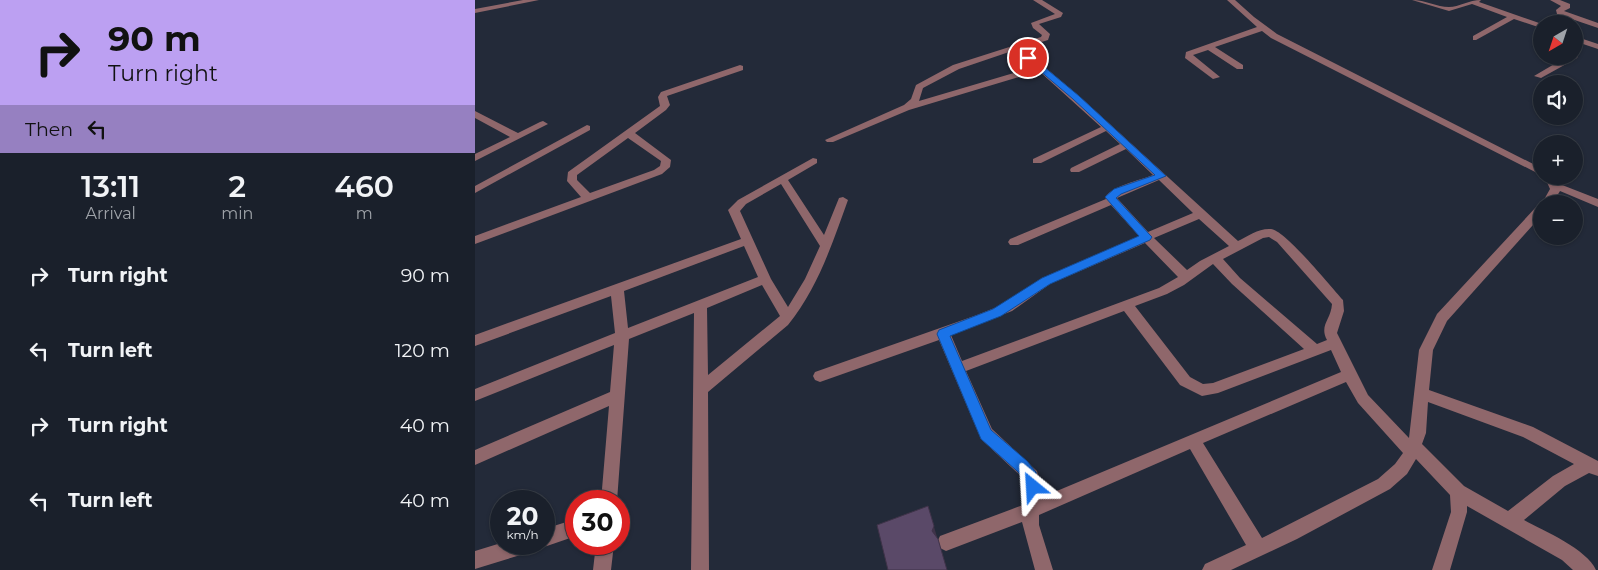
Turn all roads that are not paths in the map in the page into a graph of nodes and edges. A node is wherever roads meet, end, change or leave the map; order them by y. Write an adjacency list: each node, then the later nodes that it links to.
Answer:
1 (535, 0): 7 (street)
2 (1037, 0): 16 (street)
3 (1231, 0): 11 (street)
4 (1416, 0): 6 (street)
5 (1554, 0): 10 (street)
6 (1475, 1): 8 (street)
7 (475, 11)
8 (1514, 16): 9 (street); 12 (street)
9 (1533, 23)
10 (1598, 26)
11 (1262, 28): 15 (street); 36 (street)
12 (1476, 38)
13 (1583, 41): 14 (street)
14 (1596, 46): 17 (street)
15 (1209, 47): 21 (street); 23 (street)
16 (1017, 48): 20 (street); 24 (street)
17 (1583, 52)
18 (1558, 65): 22 (street)
19 (740, 68): 29 (street)
20 (1040, 68): 24 (street); 27 (street)
21 (1240, 68)
22 (1541, 75)
23 (1216, 77)
24 (907, 107): 31 (street)
25 (475, 114): 30 (street)
26 (543, 124): 30 (street)
27 (1108, 127): 32 (street); 35 (street)
28 (587, 128): 41 (street)
29 (628, 133): 42 (street); 42 (street)
30 (518, 137): 33 (street)
31 (830, 140)
32 (1127, 145): 37 (street); 38 (street)
33 (475, 158)
34 (813, 161): 39 (street)
35 (1037, 161)
36 (1533, 168)
37 (1075, 170)
38 (1161, 176): 44 (street); 46 (street)
39 (782, 178): 50 (street); 52 (street)
40 (1561, 185): 45 (street)
41 (475, 190)
42 (589, 197): 49 (street)
43 (843, 200): 52 (street)
44 (1112, 201): 48 (street); 51 (street)
45 (1598, 203)
46 (1200, 214): 48 (street); 53 (street)
47 (1533, 217): 70 (street)
48 (1146, 237): 55 (street); 61 (street)
49 (475, 240)
50 (747, 241): 56 (street); 57 (street)
51 (1014, 242)
52 (825, 245): 60 (street)
53 (1237, 247): 54 (street); 64 (street)
54 (1215, 258): 55 (street); 65 (street)
55 (1186, 276): 58 (street)
56 (765, 279): 59 (street); 60 (street)
57 (617, 289): 62 (street); 63 (street)
58 (1127, 305): 65 (street); 66 (street)
59 (700, 306): 62 (street); 69 (street)
60 (787, 318): 69 (street)
61 (943, 334): 66 (street); 68 (street)
62 (623, 336): 71 (street); 72 (street)
63 (475, 341)
64 (1335, 343): 65 (street); 67 (street)
65 (1314, 350)
66 (958, 368): 79 (street)
67 (1349, 375): 73 (street); 74 (street)
68 (820, 376)
69 (701, 390): 87 (street)
70 (1421, 393): 74 (street); 76 (street)
71 (475, 395)
72 (618, 395): 75 (street); 77 (street)
73 (1193, 441): 79 (street); 82 (street)
74 (1413, 449): 78 (street); 82 (street)
75 (475, 458)
76 (1593, 467): 80 (street)
77 (610, 490)
78 (1458, 492): 80 (street); 90 (street)
79 (1031, 510): 81 (street); 88 (street)
80 (1509, 521): 91 (street)
81 (947, 542)
82 (1258, 548): 89 (street)
83 (491, 555): 85 (street)
84 (604, 555): 86 (street)
85 (475, 560)
86 (602, 570)
87 (700, 570)
88 (1043, 570)
89 (1211, 570)
90 (1441, 570)
91 (1587, 570)

